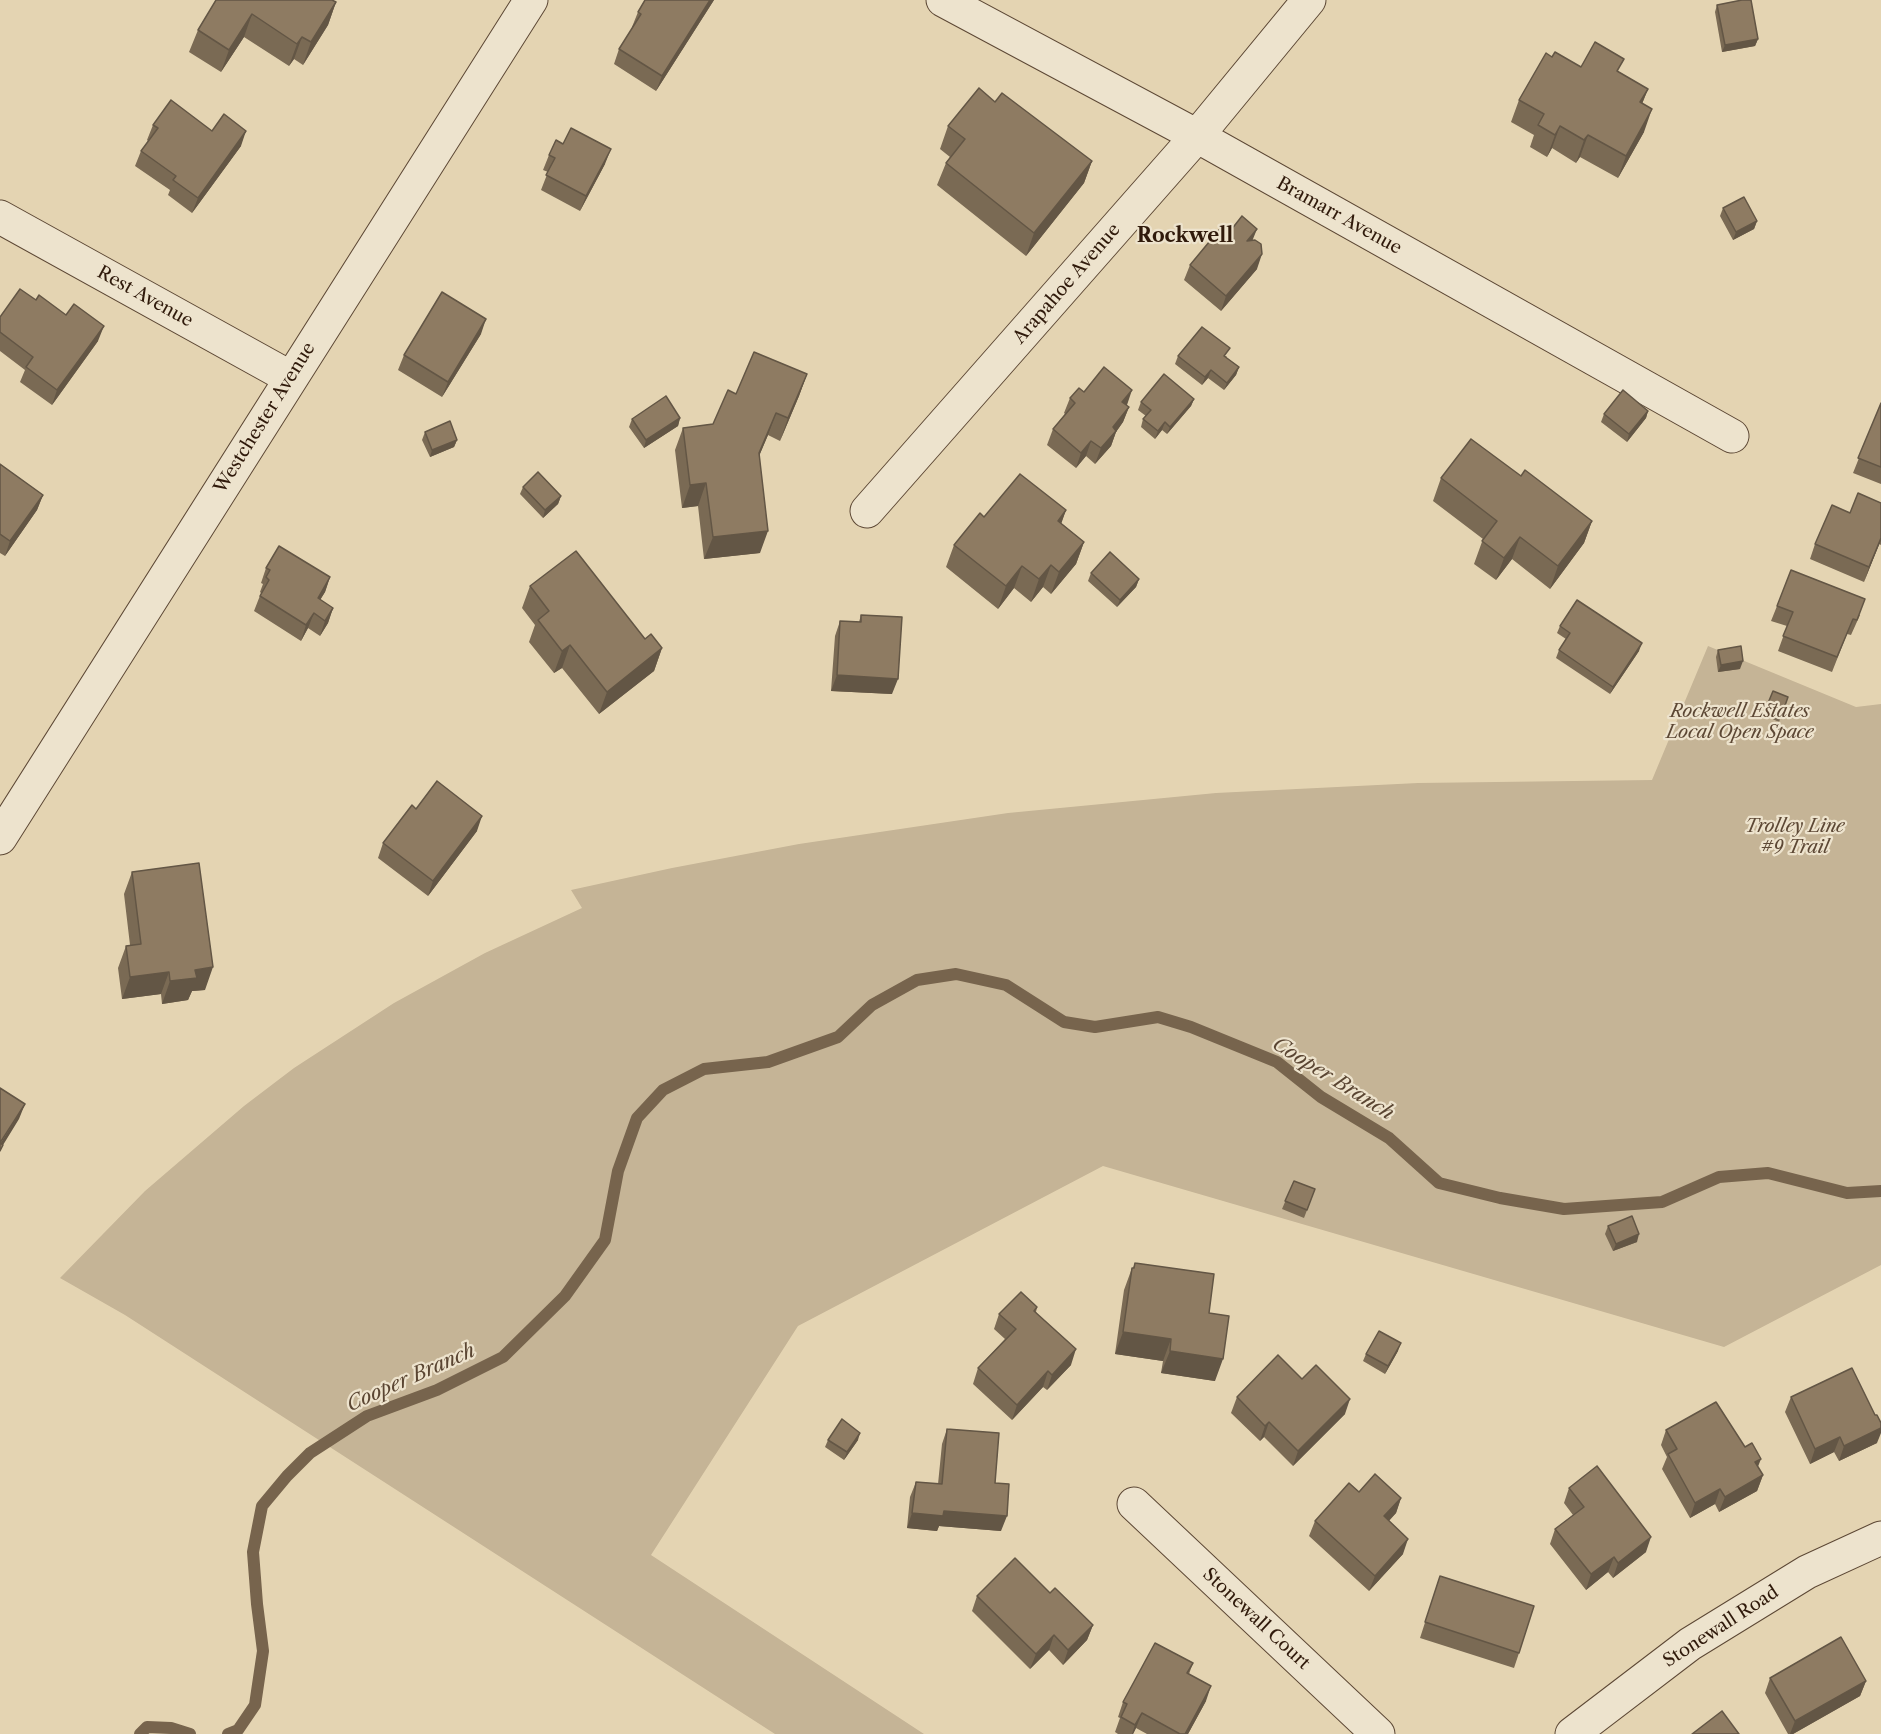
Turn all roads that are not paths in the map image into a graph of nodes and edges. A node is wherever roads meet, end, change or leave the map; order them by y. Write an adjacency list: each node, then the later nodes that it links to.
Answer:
1 (531, 0): 6 (street, Westchester Avenue)
2 (943, 0): 4 (street, Bramarr Avenue)
3 (1309, 0): 4 (street, Arapahoe Avenue)
4 (1197, 136): 7 (street, Bramarr Avenue); 8 (street, Arapahoe Avenue)
5 (0, 217): 6 (street, Rest Avenue)
6 (291, 378): 9 (street, Westchester Avenue)
7 (1732, 436)
8 (867, 511)
9 (0, 838)
10 (1134, 1504): 12 (street, Stonewall Court)
11 (1881, 1538): 13 (street, Stonewall Road)
12 (1378, 1734)
13 (1572, 1734)

